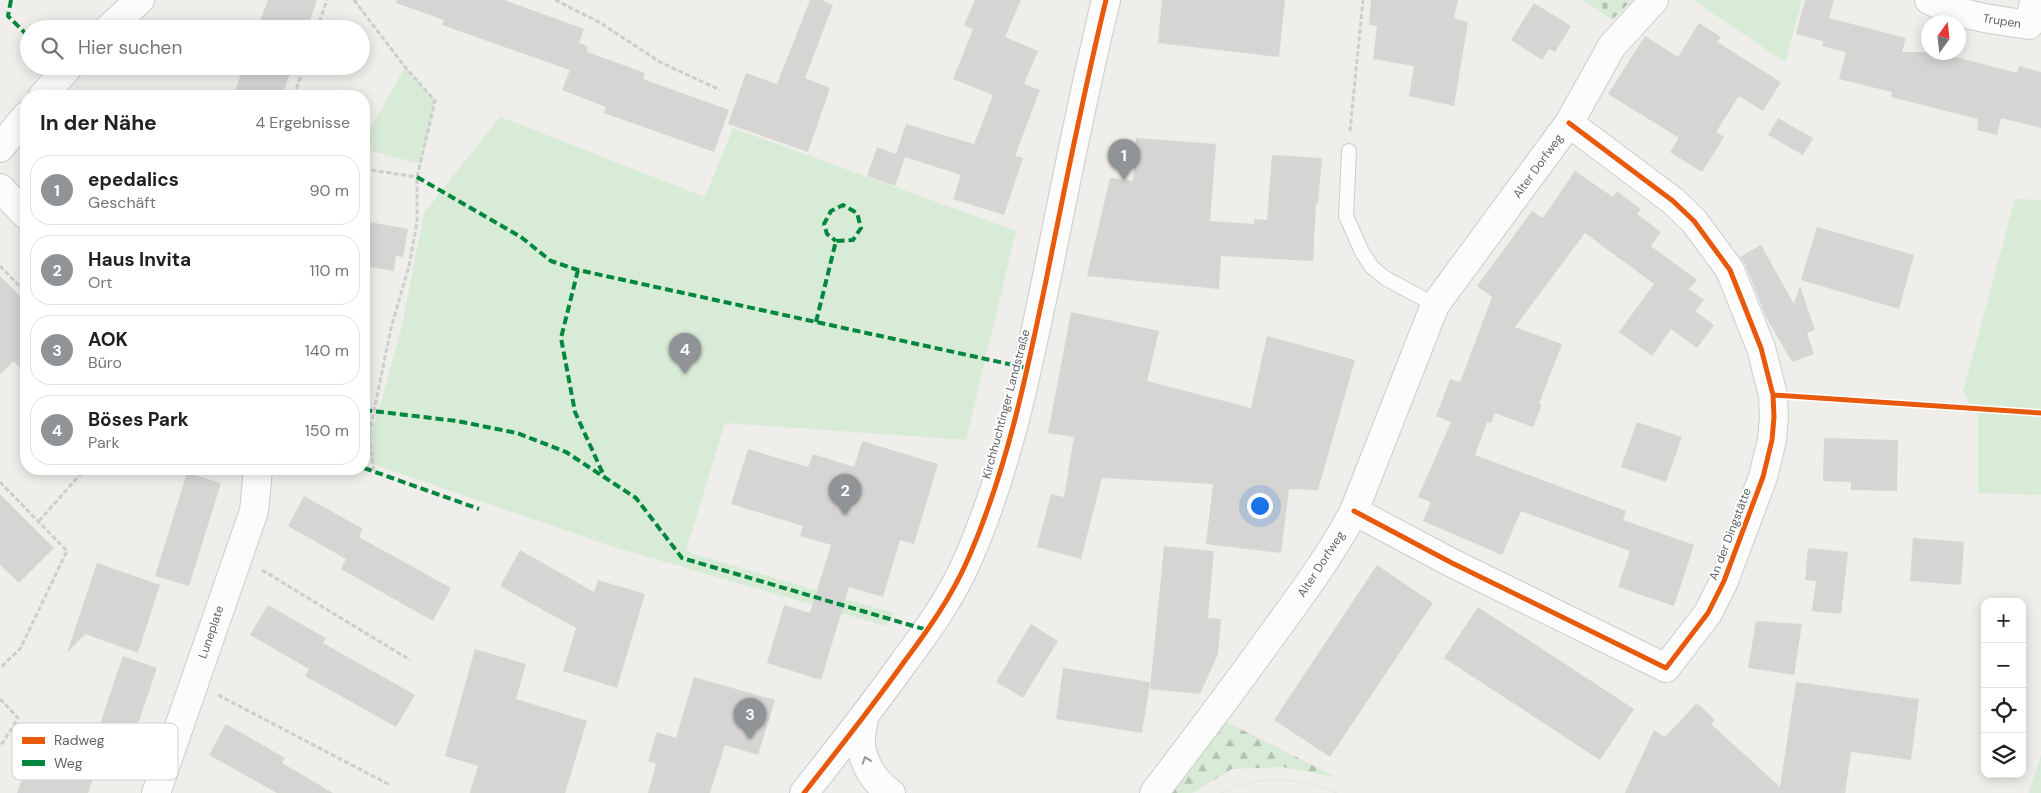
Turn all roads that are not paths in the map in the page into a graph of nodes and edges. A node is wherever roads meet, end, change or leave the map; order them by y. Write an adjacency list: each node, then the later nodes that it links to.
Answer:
1 (140, 0): 6 (street)
2 (1106, 0): 18 (street, Kirchhuchtinger Landstraße)
3 (1654, 0): 10 (street, Alter Dorfweg)
4 (1929, 0): 5 (street, Trupen)
5 (2034, 6)
6 (118, 20)
7 (61, 75): 8 (street)
8 (48, 90)
9 (20, 123): 11 (street)
10 (1569, 123): 15 (street, Alter Dorfweg); 17 (street, An der Dingstätte)
11 (0, 148)
12 (1349, 151): 15 (lane)
13 (0, 188): 14 (street)
14 (20, 210)
15 (1435, 305): 17 (street, Alter Dorfweg)
16 (257, 475): 19 (street, Luneplate)
17 (1354, 511): 24 (street, Alter Dorfweg)
18 (864, 718): 21 (street, Kirchhuchtinger Landstraße); 23 (street, one-way to 18)
19 (178, 729)
20 (160, 780): 22 (street, Luneplate)
21 (810, 792)
22 (156, 793)
23 (892, 793)
24 (1154, 793)

